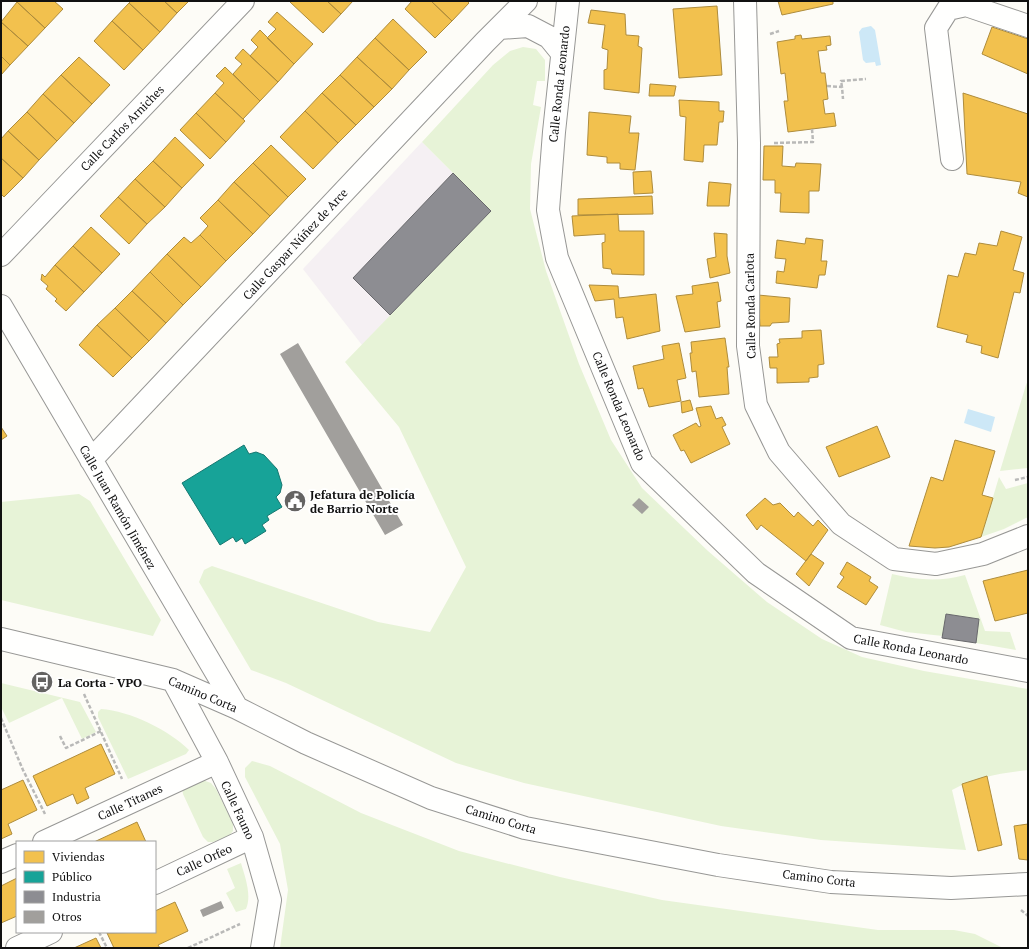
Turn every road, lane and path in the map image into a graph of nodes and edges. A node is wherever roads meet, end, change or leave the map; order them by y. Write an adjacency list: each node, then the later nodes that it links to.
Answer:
1 (243, 1): 15 (street, Calle Carlos Arniches)
2 (526, 1): 6 (street, Calle Gaspar Núñez de Arce)
3 (568, 1): 7 (street, Calle Ronda Leonardo)
4 (745, 1): 20 (street, Calle Ronda Carlota)
5 (1028, 26): 14 (street)
6 (499, 28): 7 (street); 17 (street, Calle Gaspar Núñez de Arce)
7 (562, 52): 22 (street, Calle Ronda Leonardo)
8 (866, 78): 10 (path)
9 (827, 86): 10 (path)
10 (842, 87): 11 (path)
11 (843, 99)
12 (812, 129): 13 (path)
13 (771, 143)
14 (952, 159)
15 (1, 256)
16 (1, 306): 17 (street, Calle Juan Ramón Jiménez)
17 (91, 460): 25 (street, Calle Juan Ramón Jiménez)
18 (1028, 477): 19 (path)
19 (1015, 480)
20 (1028, 536)
21 (1, 639): 23 (street, Camino Corta)
22 (1028, 672)
23 (173, 680): 25 (street, Camino Corta); 29 (street, Calle Fauno)
24 (84, 694): 27 (path)
25 (237, 708): 37 (street, Camino Corta)
26 (1, 718): 31 (path)
27 (101, 731): 28 (path); 30 (path)
28 (60, 736)
29 (216, 762): 32 (street, Calle Fauno); 33 (street, Calle Titanes)
30 (124, 782)
31 (46, 817)
32 (252, 837): 36 (street, Calle Orfeo); 38 (street, Calle Fauno)
33 (46, 841)
34 (16, 855): 35 (street)
35 (1, 862)
36 (156, 883)
37 (1028, 884)
38 (268, 911): 43 (path); 44 (street, Calle Fauno)
39 (49, 933): 41 (street)
40 (100, 933): 42 (path)
41 (17, 948)
42 (107, 948)
43 (188, 948)
44 (262, 948)

